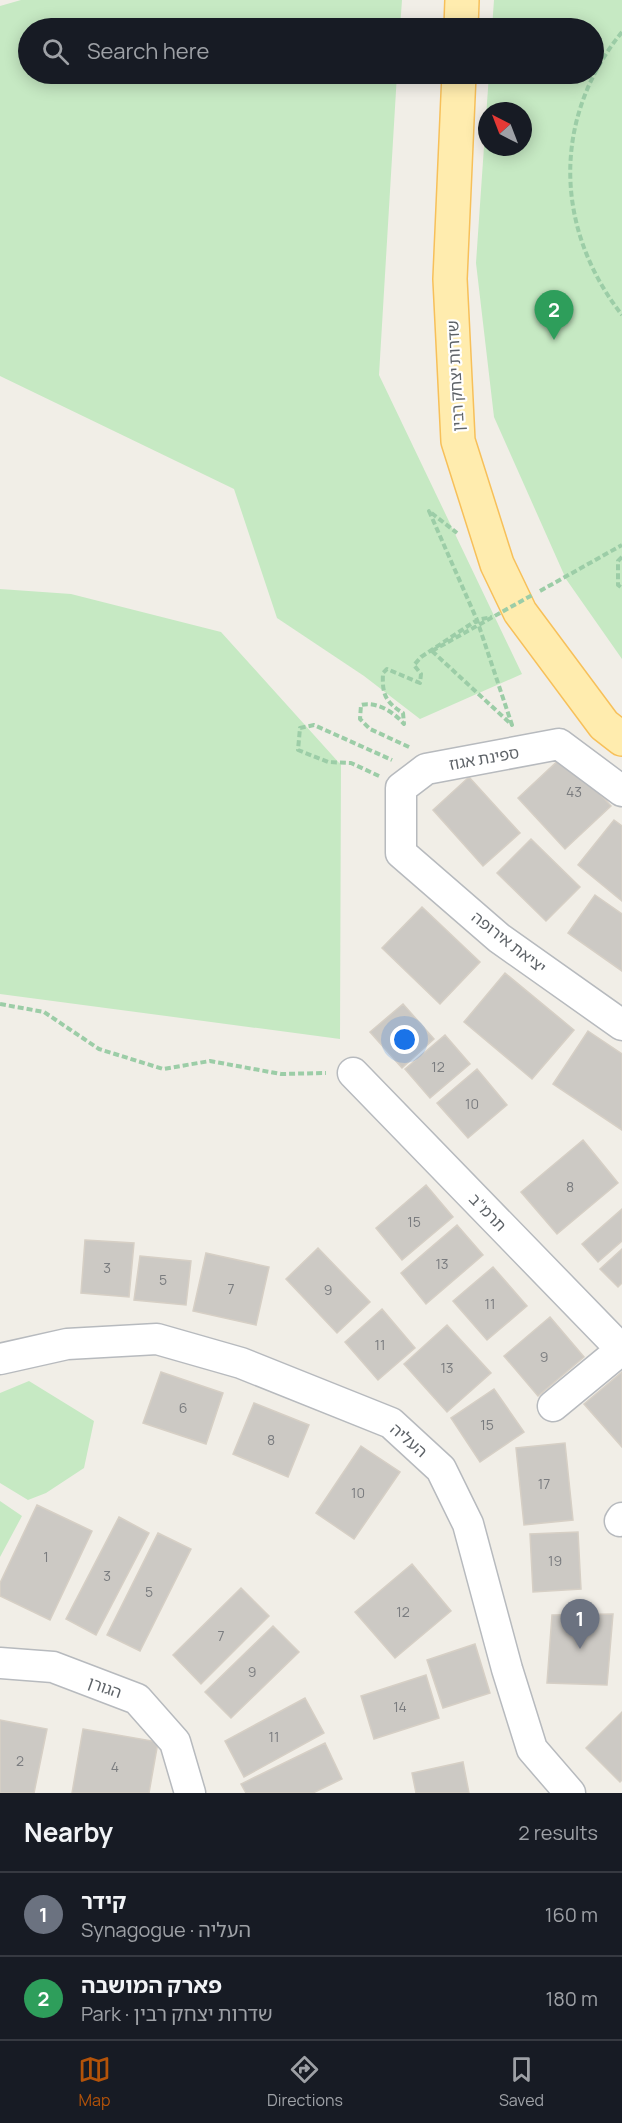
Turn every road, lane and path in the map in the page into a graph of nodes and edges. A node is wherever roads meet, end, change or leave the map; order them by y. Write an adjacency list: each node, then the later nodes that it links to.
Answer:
1 (462, 0): 2 (main road)
2 (461, 18)
3 (622, 32): 4 (path)
4 (604, 56)
5 (459, 84): 12 (main road, שדרות יצחק רבין)
6 (589, 84): 7 (path)
7 (622, 315)
8 (463, 537): 13 (path)
9 (622, 545): 14 (path, bridge)
10 (622, 557): 11 (path)
11 (622, 588)
12 (520, 612): 13 (path); 15 (main road, שדרות יצחק רבין)
13 (477, 620): 14 (path); 14 (path)
14 (432, 651): 16 (path)
15 (622, 739)
16 (415, 751)
17 (401, 776): 17 (path); 18 (street, ספינת אגוז); 20 (street, יציאת אירופה)
18 (622, 791)
19 (0, 1004): 21 (path)
20 (622, 1025)
21 (353, 1073): 22 (street, תרמ"ב)
22 (622, 1349): 24 (street)
23 (0, 1359): 27 (street, העליה)
24 (553, 1406)
25 (0, 1663): 26 (street, הגורן)
26 (190, 1793)
27 (570, 1793)

